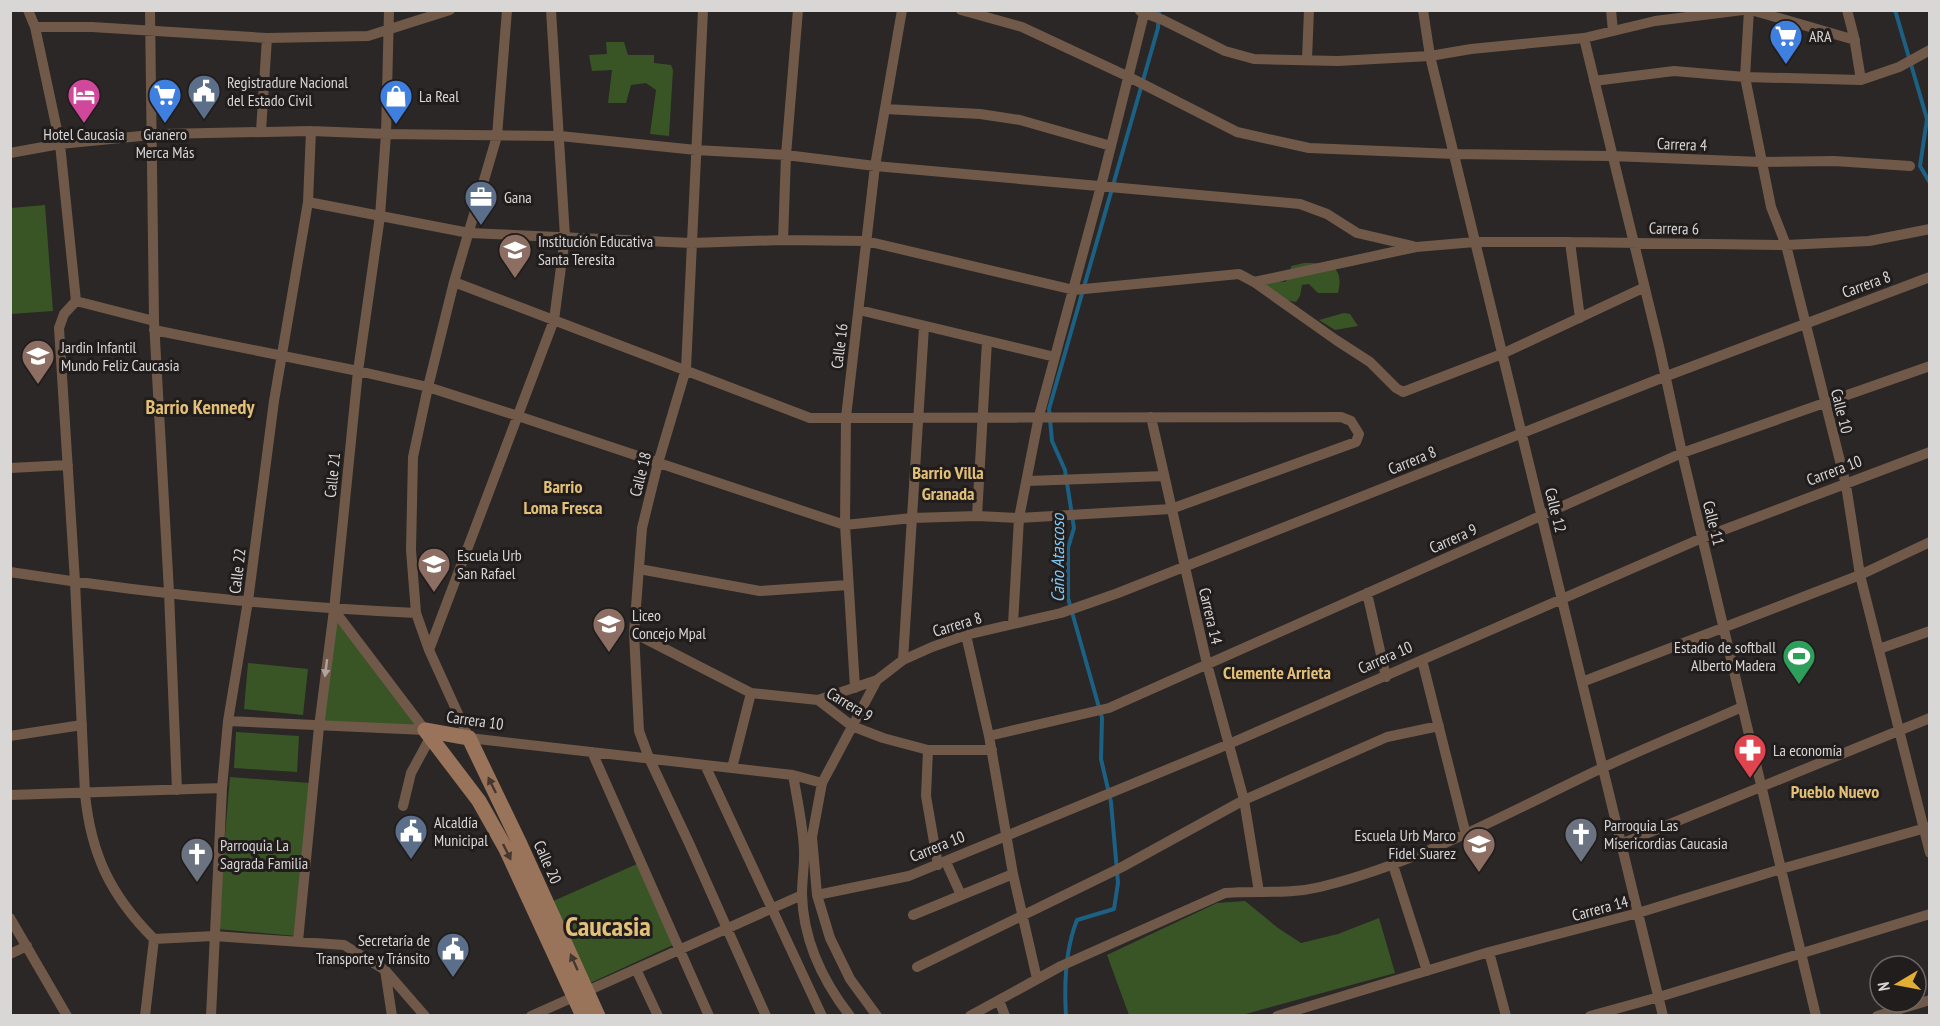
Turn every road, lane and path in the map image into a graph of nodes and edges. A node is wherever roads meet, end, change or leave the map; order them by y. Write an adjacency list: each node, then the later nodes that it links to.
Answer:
1 (28, 10): 19 (street)
2 (150, 10): 21 (street)
3 (388, 10): 20 (street, Calle 21)
4 (450, 10): 20 (street)
5 (507, 10): 38 (street)
6 (550, 10): 39 (street)
7 (703, 10): 42 (street, Calle 18)
8 (798, 10): 45 (street)
9 (902, 10): 33 (street, Calle 16)
10 (961, 10): 32 (street, Carrera 4)
11 (1309, 10): 28 (street)
12 (1423, 10): 27 (street, Calle 12)
13 (1611, 10): 22 (street)
14 (1743, 10): 22 (street)
15 (1750, 10): 25 (street); 29 (street, Calle 10)
16 (1847, 10): 25 (street)
17 (1141, 12): 18 (street); 32 (street)
18 (1161, 16): 28 (street)
19 (34, 27): 21 (street); 40 (street)
20 (388, 28): 23 (street); 36 (street, Calle 21)
21 (151, 31): 23 (street); 37 (street)
22 (1613, 31): 24 (street)
23 (267, 38): 34 (street)
24 (1584, 38): 27 (street); 31 (street, Calle 11)
25 (1855, 40): 30 (street)
26 (1929, 50): 30 (street)
27 (1430, 56): 28 (street); 44 (street, Calle 12)
28 (1307, 59)
29 (1745, 77): 30 (street); 31 (street); 47 (street, Calle 10)
30 (1861, 80)
31 (1594, 81): 46 (street, Calle 11)
32 (1138, 82): 41 (street); 44 (street, Carrera 4)
33 (885, 109): 41 (street); 48 (street, Calle 16)
34 (261, 131): 35 (street); 37 (street)
35 (311, 132): 36 (street); 51 (street, Calle 22)
36 (386, 134): 38 (street); 52 (street, Calle 21)
37 (152, 135): 40 (street); 74 (street)
38 (497, 136): 39 (street); 54 (street)
39 (560, 136): 42 (street); 55 (street)
40 (60, 144): 43 (street); 69 (street)
41 (1111, 146): 50 (street)
42 (696, 150): 45 (street); 61 (street, Calle 18)
43 (10, 153)
44 (1454, 154): 46 (street, Carrera 4); 58 (street, Calle 12)
45 (786, 155): 48 (street); 56 (street)
46 (1612, 156): 47 (street, Carrera 4); 60 (street, Calle 11)
47 (1761, 162): 49 (street, Carrera 4); 62 (street, Calle 10)
48 (875, 166): 50 (street); 57 (street, Calle 16)
49 (1910, 166)
50 (1109, 186): 63 (street); 68 (street)
51 (308, 202): 52 (street); 78 (street, Calle 22)
52 (381, 216): 54 (street); 82 (street, Calle 21)
53 (1929, 229): 62 (street, Carrera 6)
54 (469, 232): 55 (street); 65 (street)
55 (565, 237): 61 (street); 72 (street)
56 (783, 240): 57 (street); 61 (street)
57 (866, 242): 68 (street); 70 (street, Calle 16)
58 (1475, 242): 59 (street, Carrera 6); 63 (street, Carrera 6); 77 (street, Calle 12)
59 (1570, 242): 60 (street, Carrera 6); 71 (street)
60 (1632, 242): 62 (street, Carrera 6); 67 (street, Calle 11)
61 (691, 243): 81 (street, Calle 18)
62 (1786, 245): 73 (street, Calle 10)
63 (1416, 247): 66 (street)
64 (1929, 277): 73 (street, Carrera 8)
65 (454, 282): 72 (street); 84 (street)
66 (1254, 282): 68 (street); 77 (street)
67 (1643, 288): 71 (street); 83 (street, Calle 11)
68 (1081, 289): 79 (street)
69 (76, 301): 74 (street); 96 (street)
70 (858, 310): 75 (street); 88 (street, Calle 16)
71 (1580, 318): 77 (street)
72 (554, 320): 81 (street); 86 (street)
73 (1805, 323): 83 (street, Carrera 8); 85 (street, Calle 10)
74 (154, 325): 78 (street); 115 (street)
75 (924, 327): 76 (street); 91 (street)
76 (987, 341): 79 (street); 89 (street)
77 (1502, 354): 92 (street, Calle 12)
78 (281, 356): 82 (street); 117 (street, Calle 22)
79 (1055, 357): 87 (street)
80 (1929, 366): 85 (street, Carrera 9)
81 (686, 369): 88 (street); 95 (street, Calle 18)
82 (358, 371): 84 (street); 119 (street, Calle 21)
83 (1664, 377): 92 (street, Carrera 8); 94 (street, Calle 11)
84 (428, 387): 86 (street); 120 (street)
85 (1825, 404): 94 (street, Carrera 9); 100 (street, Calle 10)
86 (518, 416): 95 (street); 127 (street)
87 (1047, 416): 89 (street); 90 (street); 99 (street)
88 (846, 417): 91 (street); 106 (street, Calle 16)
89 (983, 417): 91 (street); 103 (street)
90 (1150, 417): 98 (street, Carrera 14); 101 (street)
91 (918, 418): 104 (street)
92 (1521, 433): 102 (street, Calle 12); 109 (street, Carrera 8)
93 (1929, 452): 100 (street, Carrera 10)
94 (1682, 453): 102 (street, Carrera 9); 107 (street, Calle 11)
95 (658, 463): 106 (street); 110 (street, Calle 18)
96 (68, 465): 97 (street); 113 (street)
97 (10, 468)
98 (1164, 476): 99 (street); 101 (street, Carrera 14)
99 (1028, 481): 105 (street)
100 (1846, 485): 107 (street, Carrera 10); 112 (street, Calle 10)
101 (1172, 509): 105 (street); 109 (street, Carrera 14)
102 (1541, 514): 116 (street, Carrera 9); 118 (street, Calle 12)
103 (977, 516): 104 (street); 105 (street)
104 (912, 518): 106 (street); 128 (street)
105 (1019, 518): 121 (street)
106 (846, 525): 114 (street, Calle 16)
107 (1702, 538): 118 (street, Carrera 10); 122 (street, Calle 11)
108 (1929, 542): 112 (street)
109 (1185, 567): 121 (street, Carrera 8); 130 (street, Carrera 14)
110 (639, 569): 114 (street); 124 (street, Calle 18)
111 (10, 572): 113 (street)
112 (1860, 575): 122 (street); 126 (street, Calle 10)
113 (75, 582): 115 (street); 140 (street)
114 (848, 585): 134 (street, Calle 16)
115 (170, 592): 117 (street); 161 (street)
116 (1367, 593): 130 (street, Carrera 9); 131 (street)
117 (248, 600): 119 (street); 139 (street, Calle 22)
118 (1562, 600): 129 (street, Carrera 10); 133 (street, Calle 12)
119 (334, 610): 120 (street); 143 (street, Calle 21, one-way to 143); 145 (street)
120 (416, 614): 127 (street)
121 (1013, 624): 125 (street, Carrera 8)
122 (1724, 628): 133 (street); 137 (street, Calle 11)
123 (1929, 631): 126 (street)
124 (634, 633): 135 (street, Carrera 9); 153 (street, Calle 18)
125 (966, 635): 128 (street, Carrera 8); 147 (street)
126 (1880, 649): 144 (street, Calle 10)
127 (429, 650): 148 (street)
128 (903, 660): 132 (street, Carrera 8)
129 (1422, 660): 131 (street, Carrera 10); 142 (street)
130 (1207, 664): 147 (street, Carrera 9); 149 (street, Carrera 14)
131 (1386, 676): 149 (street, Carrera 10)
132 (877, 680): 134 (street); 141 (street)
133 (1582, 682): 156 (street, Calle 12)
134 (855, 688): 136 (street)
135 (752, 693): 136 (street, Carrera 9); 155 (street)
136 (818, 700): 141 (street, Carrera 9)
137 (1742, 707): 156 (street); 160 (street, Calle 11)
138 (1929, 718): 144 (street)
139 (228, 721): 143 (street, Carrera 10); 159 (street, Calle 22)
140 (82, 725): 146 (street); 162 (street)
141 (852, 726): 150 (street, Carrera 9); 158 (street)
142 (1438, 726): 164 (street); 167 (street)
143 (319, 727): 145 (street, Carrera 10); 188 (street, Calle 21)
144 (1898, 730): 160 (street); 166 (street, Calle 10)
145 (427, 734): 148 (street, Carrera 10); 165 (street); 199 (street, Calle 20, one-way to 199)
146 (10, 735)
147 (989, 736): 151 (street)
148 (469, 738): 152 (street, Carrera 10); 199 (street, Calle 20, one-way to 148)
149 (1229, 744): 164 (street, Carrera 14); 168 (street, Carrera 10)
150 (928, 750): 151 (street, Carrera 9); 171 (street)
151 (992, 750): 168 (street)
152 (592, 752): 153 (street, Carrera 10); 190 (street)
153 (649, 758): 154 (street, Carrera 10); 185 (street, Calle 18)
154 (705, 765): 155 (street, Carrera 10); 179 (street)
155 (732, 768): 157 (street, Carrera 10)
156 (1603, 768): 167 (street); 169 (street, Calle 12)
157 (794, 775): 158 (street, Carrera 10); 176 (street)
158 (822, 783): 177 (street)
159 (222, 788): 161 (street); 186 (street, Calle 22)
160 (1762, 788): 169 (street); 173 (street, Calle 11)
161 (177, 790): 162 (street)
162 (85, 794): 163 (street); 187 (street)
163 (10, 795)
164 (1244, 800): 175 (street, Carrera 14); 181 (street)
165 (403, 806)
166 (1927, 828): 170 (street, Calle 10); 173 (street, Carrera 14)
167 (1466, 834): 172 (street)
168 (1007, 837): 171 (street, Carrera 10); 174 (street)
169 (1622, 844): 180 (street, Calle 12)
170 (1929, 853)
171 (942, 863): 177 (street, Carrera 10); 178 (street)
172 (1393, 865): 175 (street); 197 (street)
173 (1781, 869): 180 (street, Carrera 14); 192 (street, Calle 11)
174 (1013, 874): 178 (street); 181 (street)
175 (1259, 892): 198 (street)
176 (802, 895): 179 (street); 216 (street)
177 (817, 895): 217 (street)
178 (961, 895): 183 (street)
179 (773, 908): 185 (street); 215 (street)
180 (1638, 913): 191 (street, Carrera 14); 200 (street, Calle 12)
181 (1024, 914): 194 (street); 198 (street)
182 (1929, 914): 192 (street)
183 (913, 915)
184 (10, 918): 189 (street)
185 (727, 928): 190 (street); 214 (street, Calle 18)
186 (214, 936): 187 (street); 188 (street); 206 (street, Calle 22)
187 (154, 939): 205 (street)
188 (298, 941): 196 (street)
189 (27, 946): 193 (street); 204 (street)
190 (680, 949): 195 (street); 213 (street)
191 (1489, 952): 197 (street, Carrera 14); 221 (street)
192 (1801, 953): 200 (street); 224 (street, Calle 11)
193 (10, 954)
194 (917, 967)
195 (636, 969): 199 (street); 212 (street)
196 (385, 970): 207 (street); 208 (street)
197 (1427, 971): 203 (street, Carrera 14)
198 (1037, 979): 201 (street)
199 (580, 993): 209 (street); 210 (street, Calle 20); 211 (street, Calle 20)
200 (1659, 997): 222 (street); 223 (street, Calle 12)
201 (999, 1000): 218 (street); 219 (street)
202 (1929, 1000): 225 (street)
203 (1290, 1014): 220 (street, Carrera 14)
204 (67, 1016)
205 (145, 1016)
206 (211, 1016)
207 (392, 1016)
208 (425, 1016)
209 (531, 1016)
210 (583, 1016)
211 (598, 1016)
212 (658, 1016)
213 (710, 1016)
214 (766, 1016)
215 (822, 1016)
216 (850, 1016)
217 (877, 1016)
218 (970, 1016)
219 (1005, 1016)
220 (1277, 1016)
221 (1506, 1016)
222 (1590, 1016)
223 (1663, 1016)
224 (1816, 1016)
225 (1877, 1016)

